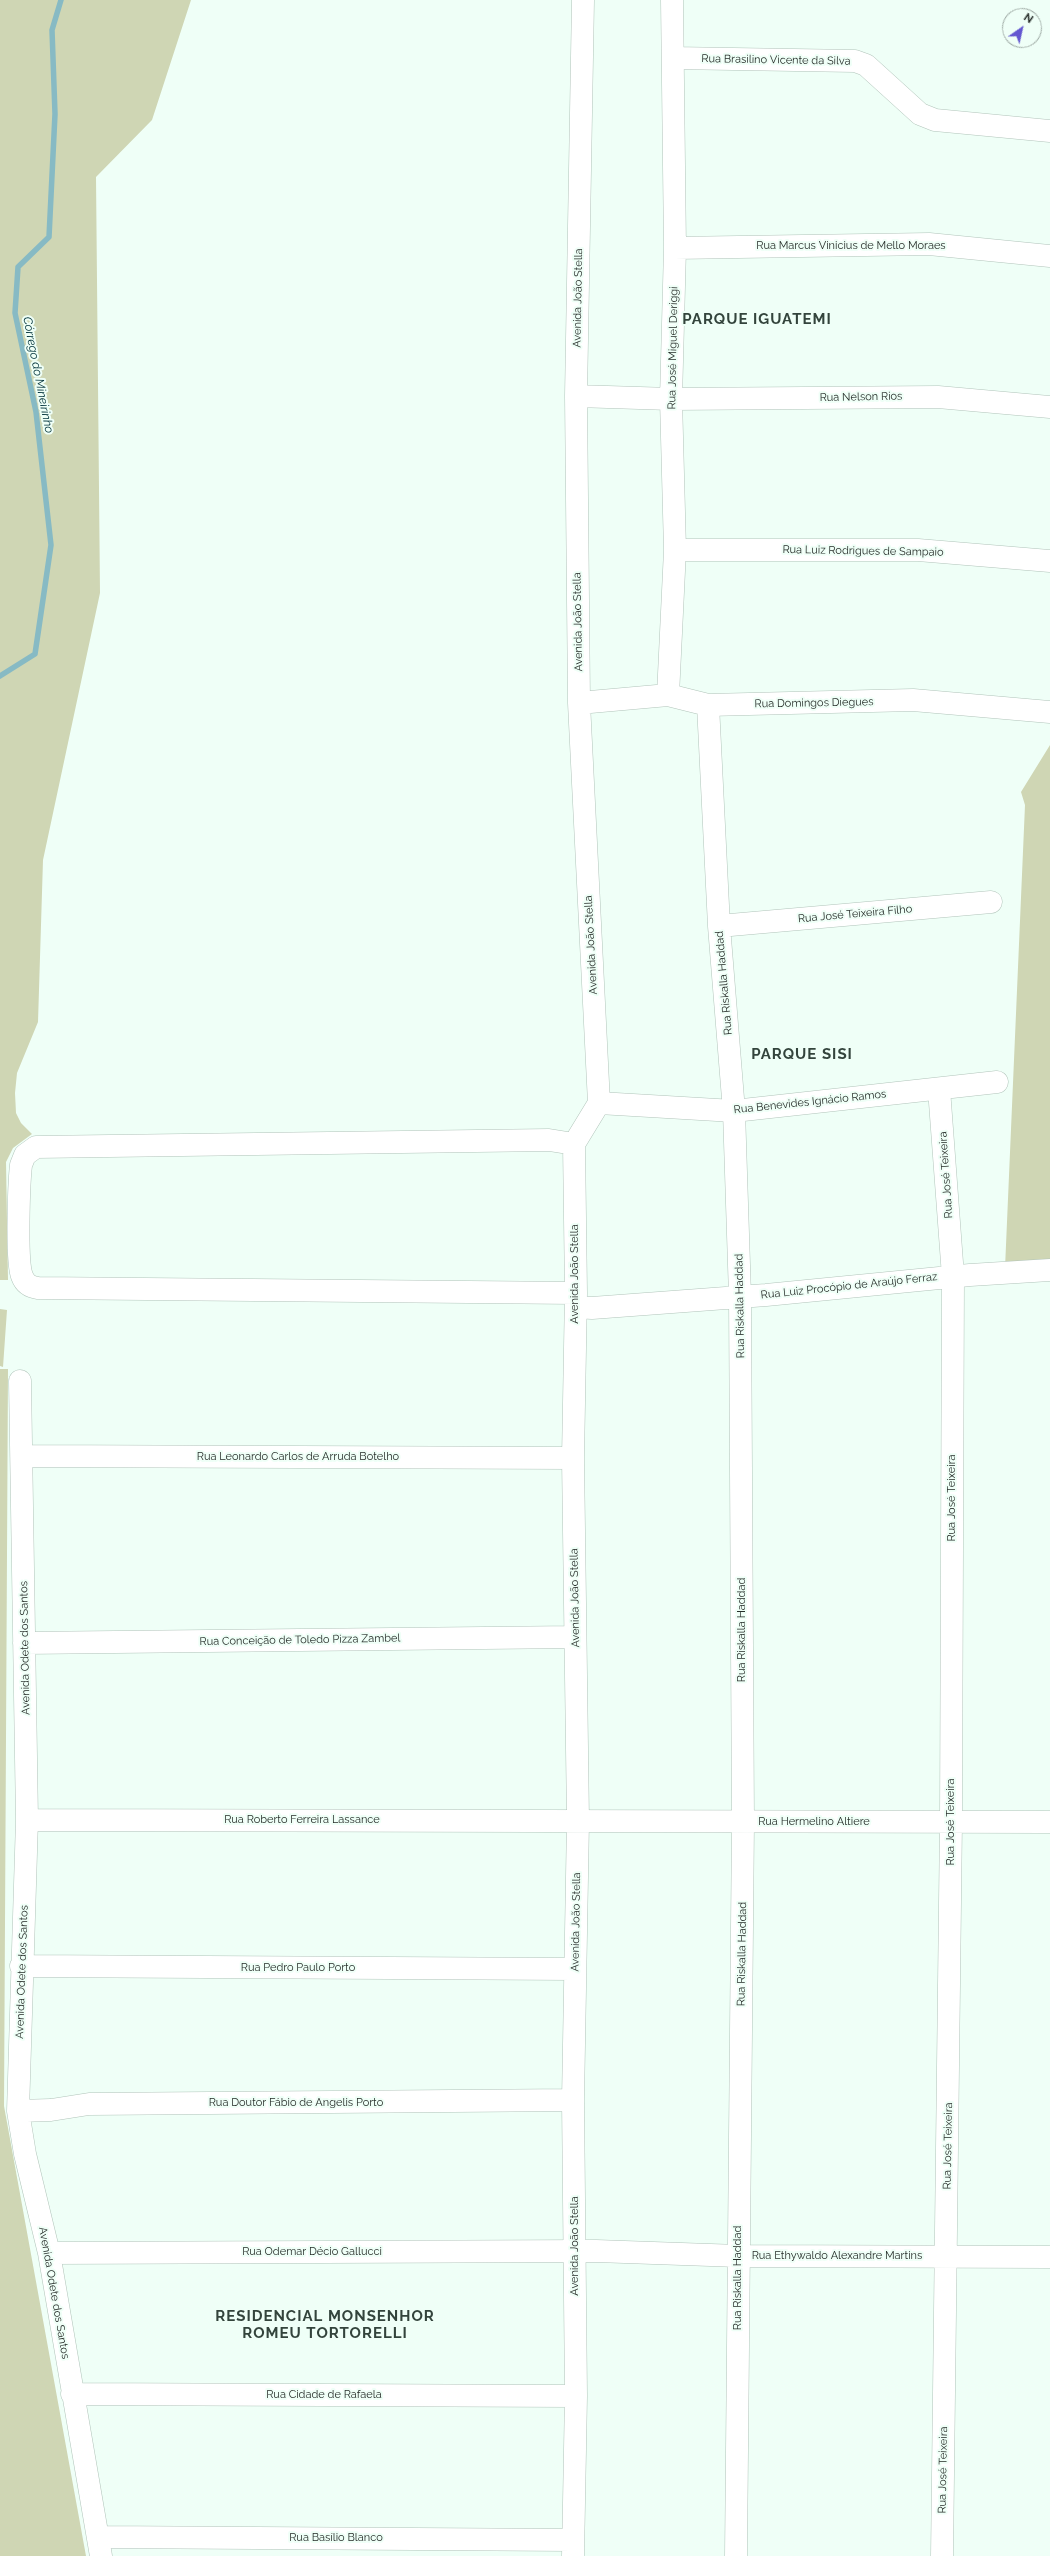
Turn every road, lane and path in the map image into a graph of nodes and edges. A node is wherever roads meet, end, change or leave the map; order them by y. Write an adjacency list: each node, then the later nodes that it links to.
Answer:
1 (583, 0): 7 (street, Avenida João Stella)
2 (672, 0): 3 (street, Rua José Miguel Deriggi)
3 (673, 58): 4 (street, Rua Brasilino Vicente da Silva); 5 (street, Rua José Miguel Deriggi)
4 (1050, 131)
5 (675, 248): 6 (street, Rua Marcus Vinicius de Mello Moraes); 8 (street, Rua José Miguel Deriggi)
6 (1050, 256)
7 (576, 396): 8 (street, Rua Nelson Rios); 13 (street, Avenida João Stella)
8 (671, 399): 9 (street, Rua Nelson Rios); 10 (street, Rua José Miguel Deriggi)
9 (1050, 407)
10 (675, 550): 11 (street, Rua Luiz Rodrigues de Sampaio); 12 (street, Rua José Miguel Deriggi)
11 (1050, 561)
12 (668, 696): 13 (street, Rua Domingos Diegues); 14 (street, Rua Domingos Diegues)
13 (579, 703): 20 (street, Avenida João Stella)
14 (708, 705): 15 (street, Rua Domingos Diegues); 17 (street, Rua Riskalla Haddad)
15 (1050, 712)
16 (991, 902): 17 (street, Rua José Teixeira Filho)
17 (719, 926): 21 (street, Rua Riskalla Haddad)
18 (997, 1082): 19 (street, Rua Benevides Ignácio Ramos)
19 (939, 1089): 21 (street, Rua Benevides Ignácio Ramos); 24 (street, Rua José Teixeira)
20 (598, 1103): 21 (street, Rua Benevides Ignácio Ramos); 22 (street)
21 (734, 1111): 25 (street, Rua Riskalla Haddad)
22 (574, 1144): 26 (street, Avenida João Stella); 26 (street, Rua Luiz Procópio de Araújo Ferraz)
23 (1050, 1270): 24 (street, Rua Luiz Procópio de Araújo Ferraz)
24 (953, 1276): 25 (street, Rua Luiz Procópio de Araújo Ferraz); 34 (street, Rua José Teixeira)
25 (740, 1296): 26 (street, Rua Luiz Procópio de Araújo Ferraz); 35 (street, Rua Riskalla Haddad)
26 (576, 1300): 29 (street, Avenida João Stella)
27 (20, 1381): 28 (street, Avenida Odete dos Santos)
28 (22, 1456): 29 (street, Rua Leonardo Carlos de Arruda Botelho); 31 (street, Avenida Odete dos Santos)
29 (573, 1458): 30 (street, Avenida João Stella)
30 (575, 1637): 31 (street, Rua Conceição de Toledo Pizza Zambel); 33 (street, Avenida João Stella)
31 (24, 1643): 32 (street, Avenida Odete dos Santos)
32 (27, 1820): 33 (street, Rua Roberto Ferreira Lassance); 37 (street, Avenida Odete dos Santos)
33 (578, 1821): 35 (street, Rua Hermelino Altiere); 38 (street, Avenida João Stella)
34 (951, 1821): 35 (street, Rua Hermelino Altiere); 36 (street, Rua Hermelino Altiere); 44 (street, Rua José Teixeira)
35 (743, 1822): 43 (street, Rua Riskalla Haddad)
36 (1050, 1822)
37 (21, 1966): 38 (street, Rua Pedro Paulo Porto); 40 (street, Avenida Odete dos Santos)
38 (574, 1969): 39 (street, Avenida João Stella)
39 (573, 2100): 40 (street, Rua Doutor Fábio de Angelis Porto); 41 (street, Avenida João Stella)
40 (18, 2111): 42 (street, Avenida Odete dos Santos)
41 (575, 2251): 42 (street, Rua Odemar Décio Gallucci); 43 (street, Rua Ethywaldo Alexandre Martins); 47 (street, Avenida João Stella)
42 (49, 2253): 46 (street, Avenida Odete dos Santos)
43 (739, 2256): 44 (street, Rua Ethywaldo Alexandre Martins); 50 (street, Rua Riskalla Haddad)
44 (947, 2257): 45 (street, Rua Ethywaldo Alexandre Martins); 51 (street, Rua José Teixeira)
45 (1050, 2257)
46 (72, 2394): 47 (street, Rua Cidade de Rafaela); 48 (street, Avenida Odete dos Santos)
47 (576, 2396): 49 (street, Avenida João Stella)
48 (100, 2547): 49 (street, Rua Basílio Blanco)
49 (573, 2548)
50 (736, 2556)
51 (942, 2556)

